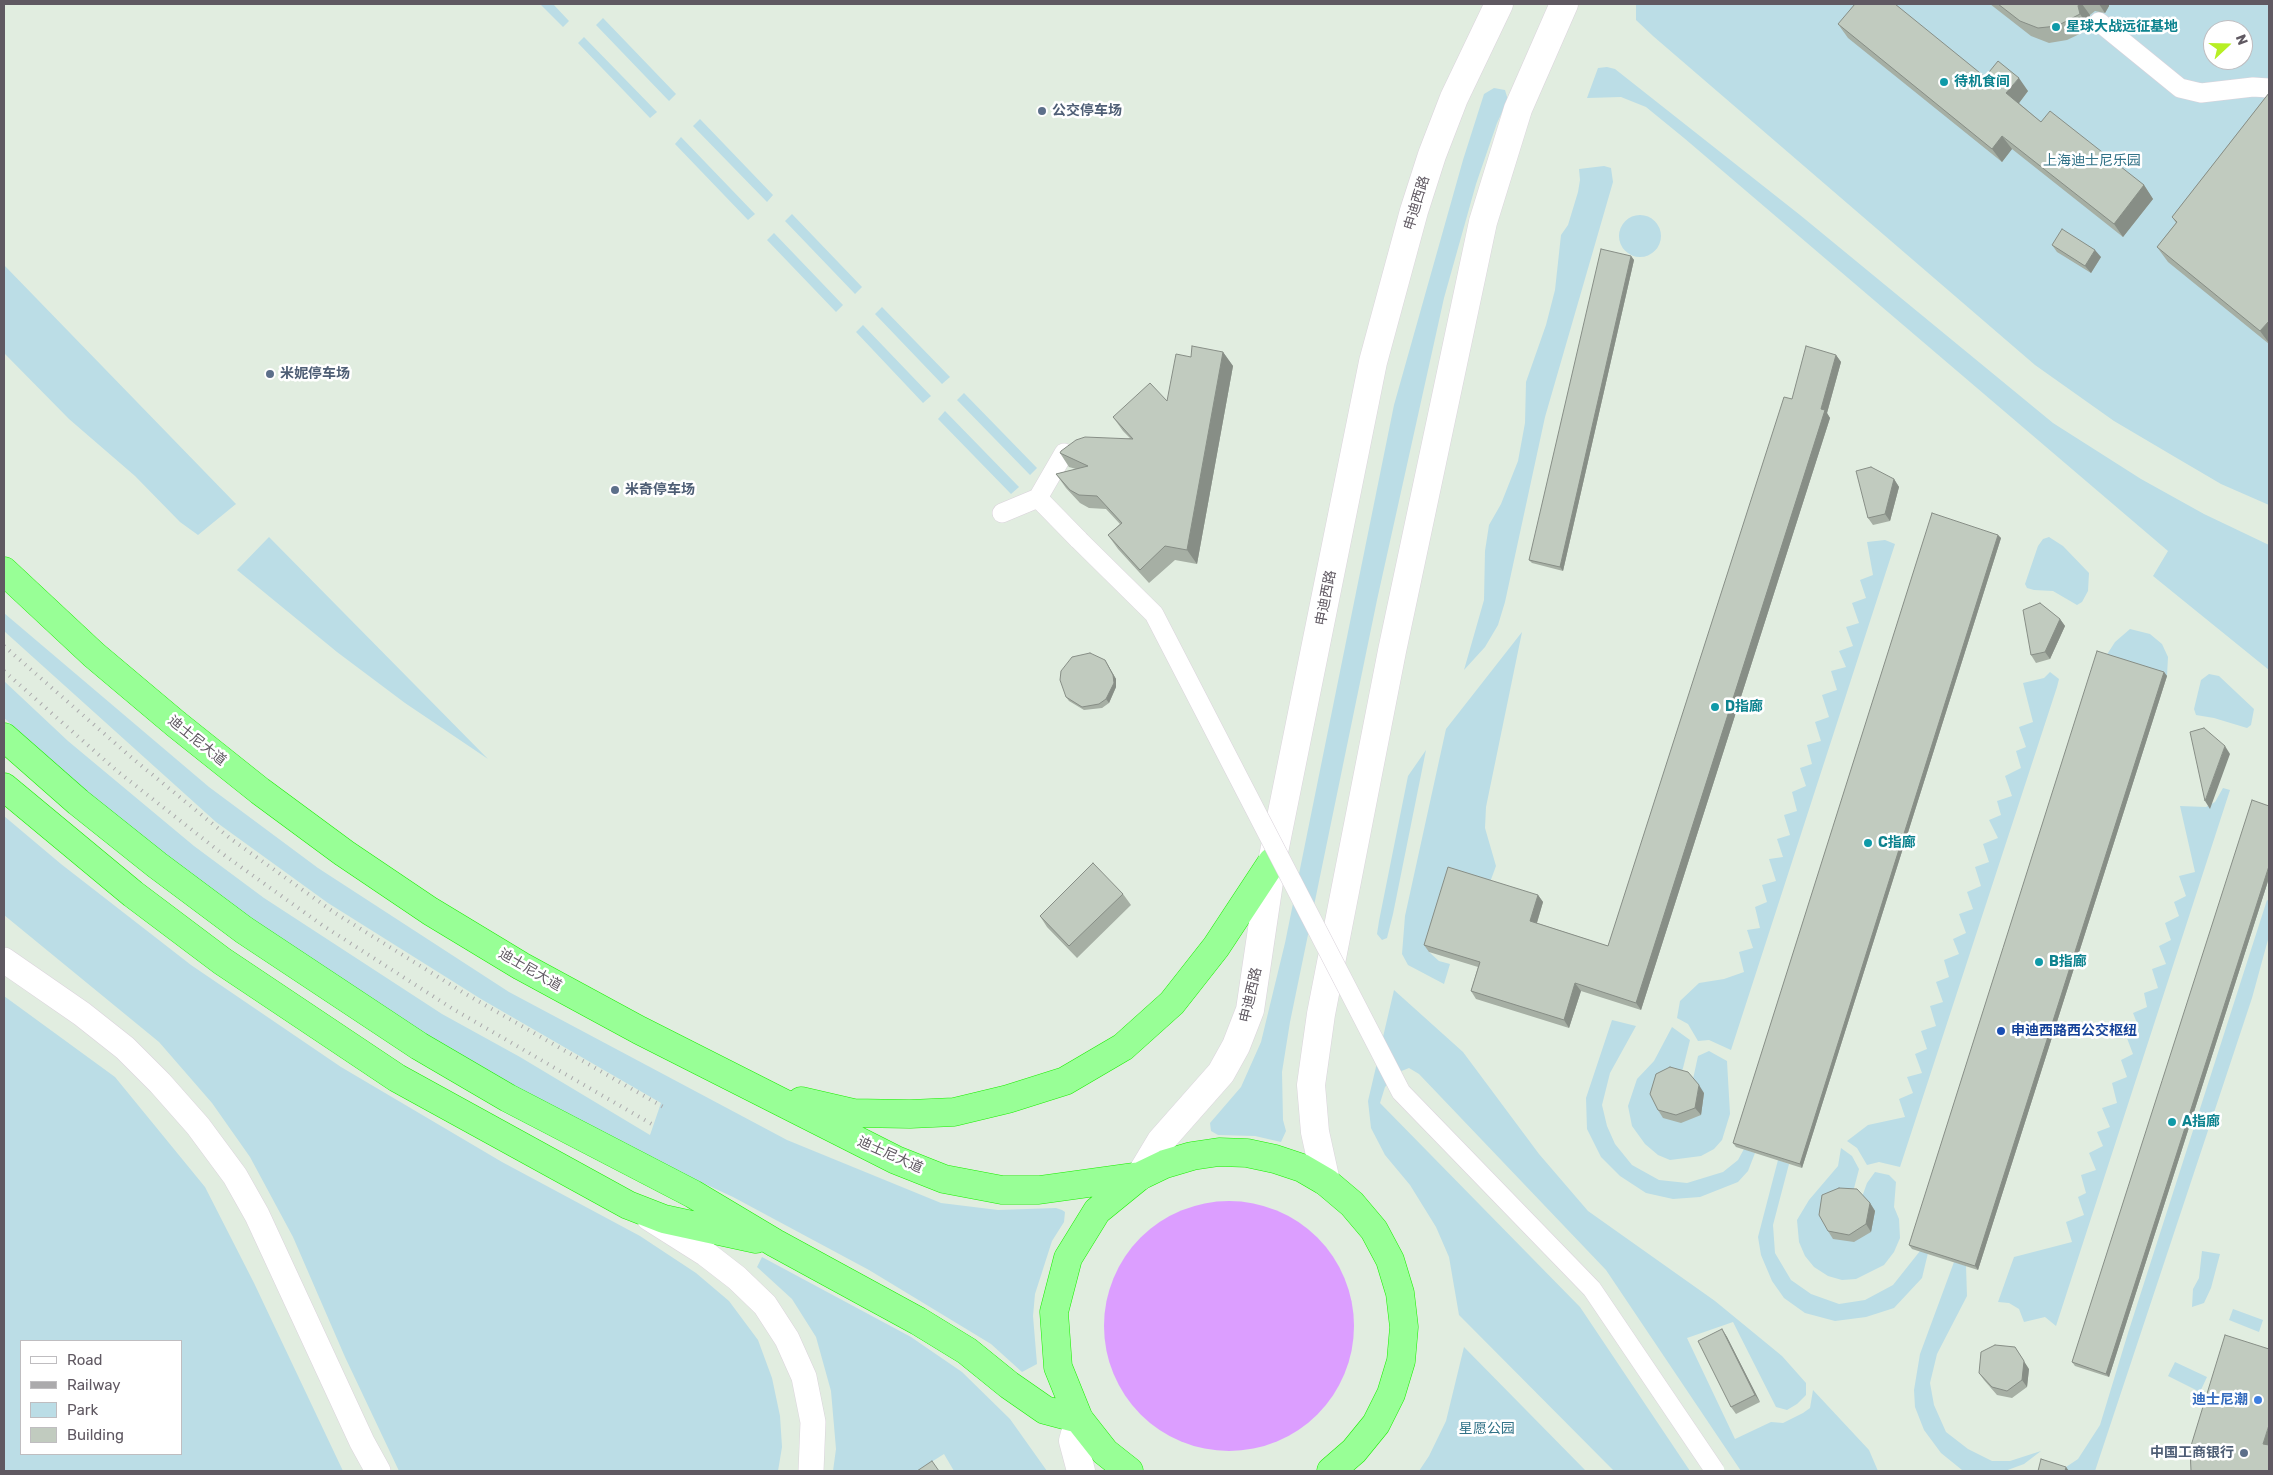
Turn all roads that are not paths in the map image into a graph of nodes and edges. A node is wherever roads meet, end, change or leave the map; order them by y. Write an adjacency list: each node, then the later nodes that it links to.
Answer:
1 (1499, 4): 11 (street, 申迪西路)
2 (1564, 4): 15 (street)
3 (2099, 22): 4 (street)
4 (2269, 88)
5 (1064, 453): 6 (street)
6 (1038, 498): 7 (street); 24 (street, bridge)
7 (1002, 513)
8 (4, 571): 13 (highway, 迪士尼大道)
9 (4, 737): 17 (highway)
10 (4, 787): 16 (highway)
11 (1272, 862): 13 (highway); 14 (street, 申迪西路)
12 (4, 960): 19 (street)
13 (765, 1093): 14 (highway, 迪士尼大道)
14 (1140, 1176): 15 (highway); 18 (highway)
15 (1326, 1182): 23 (highway)
16 (628, 1205): 17 (highway); 20 (street)
17 (774, 1243): 18 (highway)
18 (1079, 1419): 21 (street); 22 (highway)
19 (378, 1471)
20 (811, 1471)
21 (1081, 1471)
22 (1129, 1471)
23 (1331, 1471)
24 (1715, 1471)

